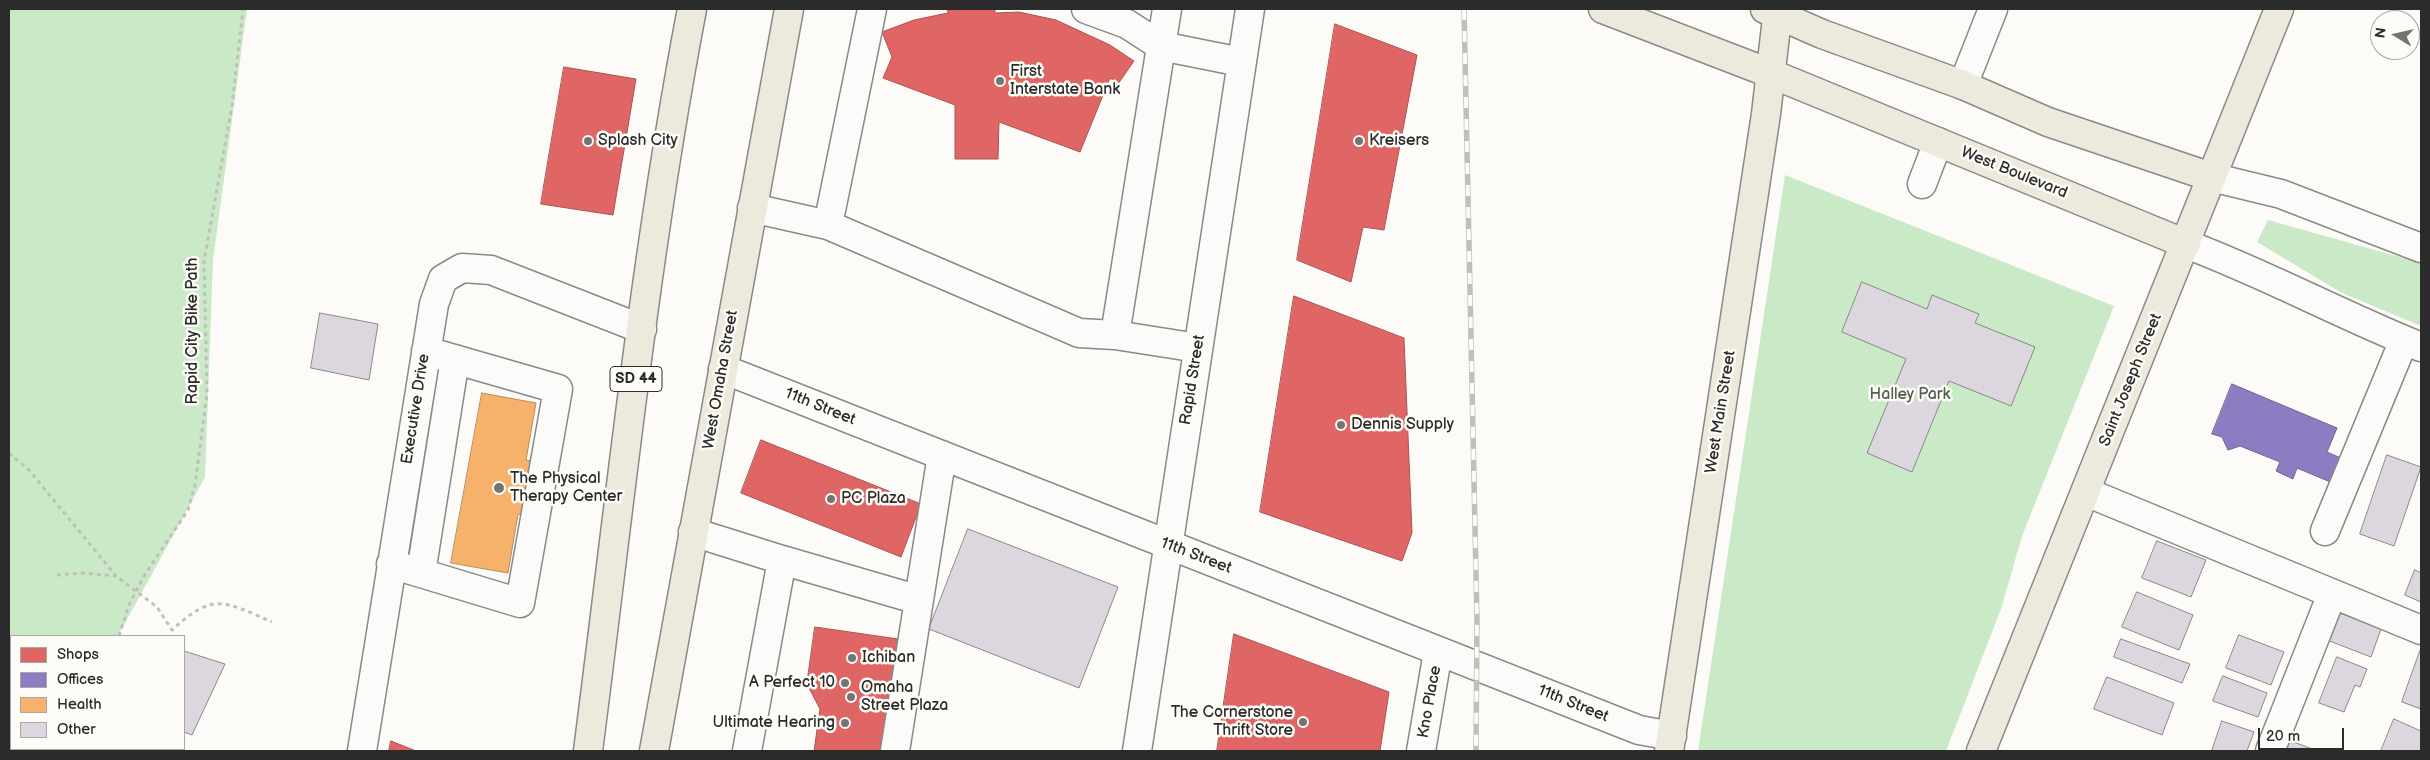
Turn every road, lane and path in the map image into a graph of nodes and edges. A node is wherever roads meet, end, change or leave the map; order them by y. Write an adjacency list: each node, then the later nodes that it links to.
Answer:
1 (244, 9): 41 (path, Rapid City Bike Path)
2 (692, 9): 23 (main road, SD 44)
3 (788, 9): 19 (main road, West Omaha Street)
4 (872, 9): 20 (street)
5 (1086, 9): 12 (street)
6 (1167, 9): 12 (street)
7 (1250, 9): 13 (street, Rapid Street)
8 (1603, 9): 14 (main road, West Boulevard)
9 (1993, 9): 15 (street)
10 (2278, 9): 17 (main road, Saint Joseph Street)
11 (1774, 11): 14 (main road, West Main Street); 15 (main road)
12 (1161, 46): 13 (street); 24 (street)
13 (1242, 62): 26 (street, Rapid Street)
14 (1772, 74): 16 (main road, West Boulevard); 48 (main road, West Main Street)
15 (1963, 85): 17 (main road)
16 (1938, 142): 18 (street); 21 (main road, West Boulevard)
17 (2211, 177): 21 (main road, Saint Joseph Street); 22 (street)
18 (1922, 184)
19 (752, 208): 20 (street); 29 (main road, West Omaha Street)
20 (828, 225): 24 (street)
21 (2186, 244): 25 (street, West Boulevard); 32 (main road, Saint Joseph Street)
22 (2421, 248)
23 (642, 329): 27 (street, Executive Drive); 51 (main road, SD 44)
24 (1115, 335): 26 (street)
25 (2412, 343): 33 (street)
26 (1198, 348): 35 (street, Rapid Street)
27 (426, 351): 28 (street); 37 (street, Executive Drive)
28 (455, 359): 38 (street); 38 (street)
29 (723, 369): 31 (street, 11th Street); 34 (main road, West Omaha Street)
30 (9, 453): 40 (path)
31 (942, 455): 35 (street, 11th Street); 43 (street)
32 (2086, 492): 42 (street); 49 (main road, Saint Joseph Street)
33 (2325, 531)
34 (693, 532): 36 (street); 52 (main road, West Omaha Street)
35 (1168, 545): 47 (street, 11th Street); 55 (street, Rapid Street)
36 (782, 560): 43 (street); 53 (street)
37 (391, 564): 38 (street); 50 (street, Executive Drive)
38 (421, 573)
39 (57, 575): 40 (path)
40 (116, 576): 41 (path)
41 (136, 592): 44 (path); 46 (path, Rapid City Bike Path)
42 (2332, 594): 45 (street); 57 (street)
43 (920, 600): 54 (street)
44 (272, 622)
45 (2421, 630)
46 (119, 635)
47 (1438, 652): 48 (street, 11th Street); 56 (street, Kno Place)
48 (1670, 744)
49 (1987, 749)
50 (362, 751)
51 (588, 751)
52 (654, 751)
53 (747, 751)
54 (895, 751)
55 (1136, 751)
56 (1421, 751)
57 (2270, 751)

